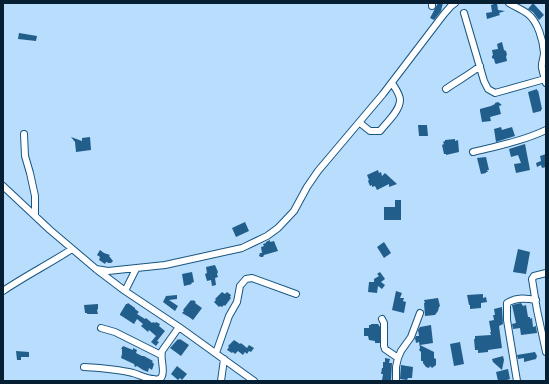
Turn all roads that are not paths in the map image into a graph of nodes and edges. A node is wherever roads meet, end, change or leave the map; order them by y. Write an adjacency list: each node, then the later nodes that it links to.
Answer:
1 (455, 3): 6 (street)
2 (509, 3): 5 (street)
3 (464, 13): 4 (street)
4 (480, 66): 5 (street); 7 (street)
5 (545, 81)
6 (392, 83): 8 (street); 8 (street)
7 (446, 89)
8 (360, 123): 15 (street)
9 (546, 130): 11 (street)
10 (24, 134): 13 (street)
11 (473, 152)
12 (3, 186): 13 (street)
13 (35, 216): 14 (street)
14 (72, 249): 16 (street); 19 (street)
15 (136, 268): 16 (street); 18 (street)
16 (96, 269): 18 (street)
17 (546, 273): 21 (street)
18 (125, 290): 24 (street)
19 (3, 291)
20 (296, 294): 27 (street)
21 (536, 300): 26 (street); 35 (street)
22 (420, 312): 29 (street)
23 (382, 319): 29 (street)
24 (179, 327): 27 (street); 28 (street)
25 (101, 328): 28 (street)
26 (546, 352)
27 (216, 353): 30 (street)
28 (161, 355): 31 (street)
29 (398, 358): 34 (street)
30 (224, 359): 32 (street); 33 (street)
31 (84, 367)
32 (221, 381)
33 (254, 381)
34 (396, 381)
35 (517, 381)

